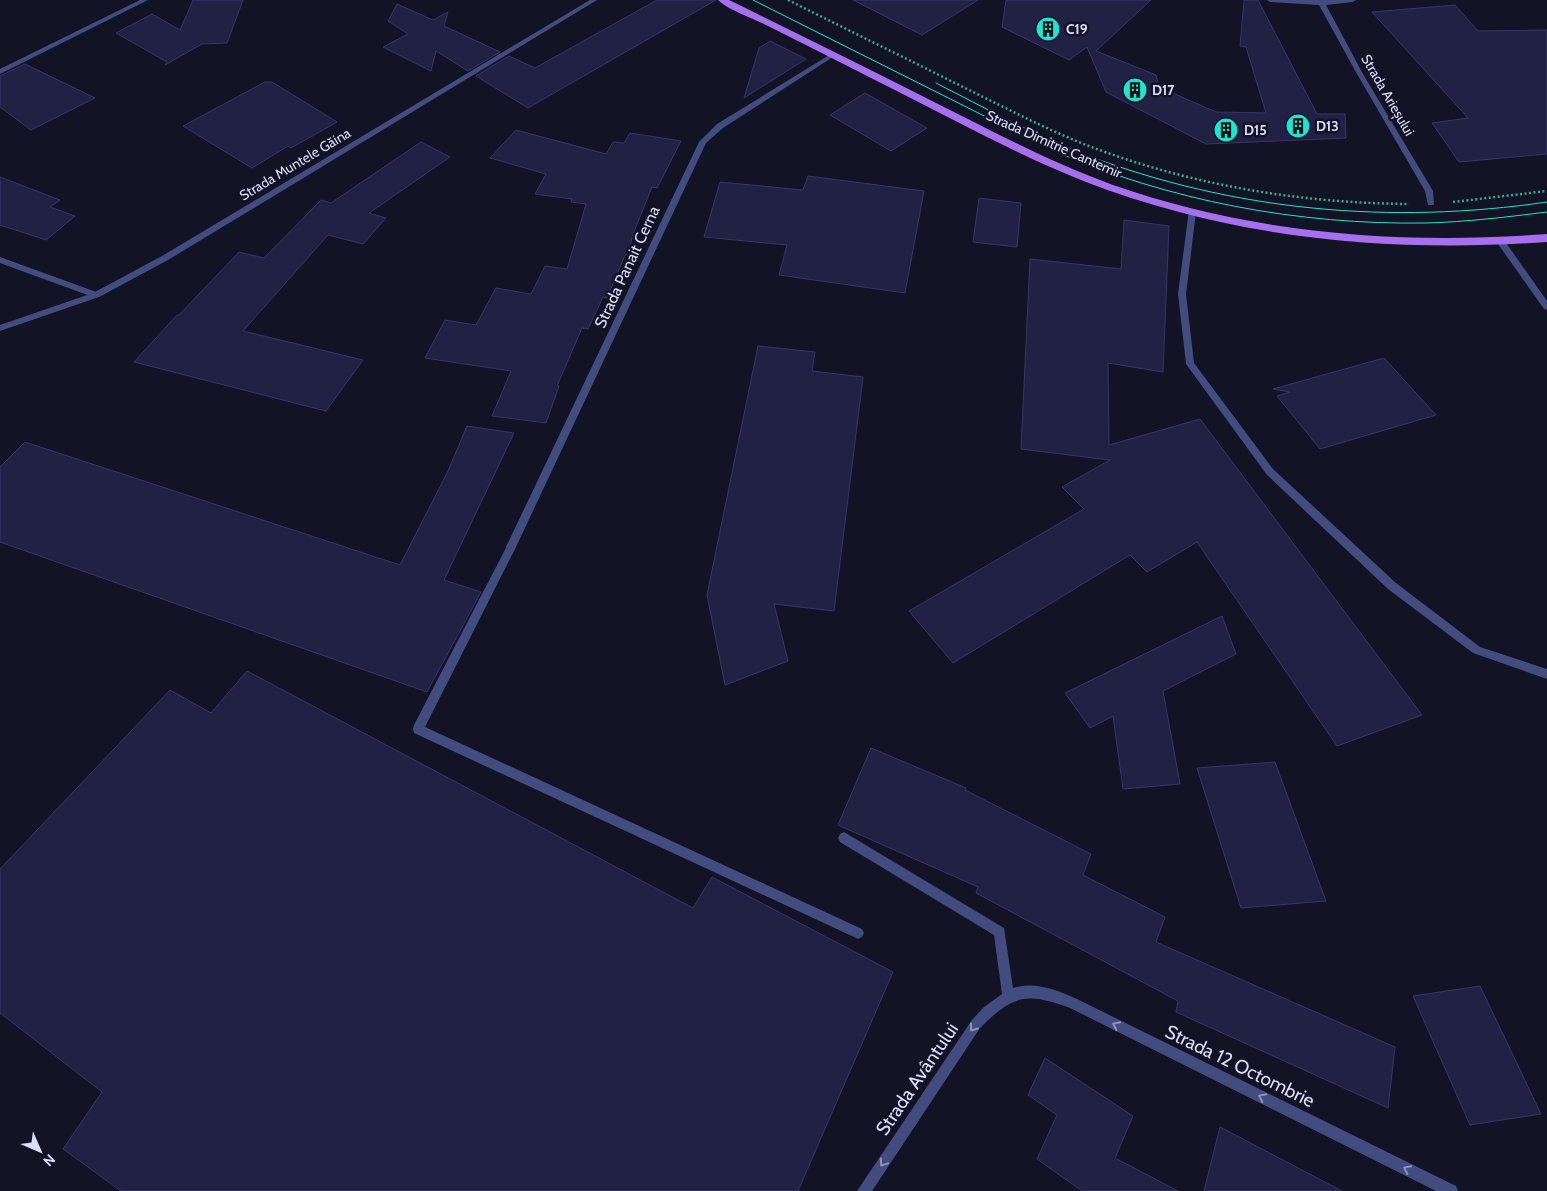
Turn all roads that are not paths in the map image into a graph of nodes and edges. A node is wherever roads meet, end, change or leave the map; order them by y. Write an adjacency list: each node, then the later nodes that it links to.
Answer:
1 (145, 0): 8 (street)
2 (594, 0): 14 (street, Strada Muntele Găina)
3 (722, 0): 7 (main road, Strada Dimitrie Cantemir)
4 (1270, 0): 6 (street)
5 (1353, 0): 6 (street)
6 (1321, 2): 9 (street, Strada Arieșului)
7 (833, 55): 10 (main road, Strada Dimitrie Cantemir); 19 (street, Strada Panait Cerna)
8 (0, 72)
9 (1431, 203)
10 (1192, 212): 12 (main road, Strada Dimitrie Cantemir); 17 (street)
11 (1547, 238): 12 (main road, Strada Dimitrie Cantemir)
12 (1501, 242): 15 (street)
13 (0, 260): 14 (street)
14 (96, 295): 16 (street, Strada Muntele Găina)
15 (1547, 307)
16 (0, 328)
17 (1547, 674)
18 (844, 838): 20 (street)
19 (858, 933)
20 (1008, 994): 21 (street, Strada Avântului, one-way to 21); 22 (street, Strada 12 Octombrie, one-way to 20)
21 (864, 1191)
22 (1451, 1191)

